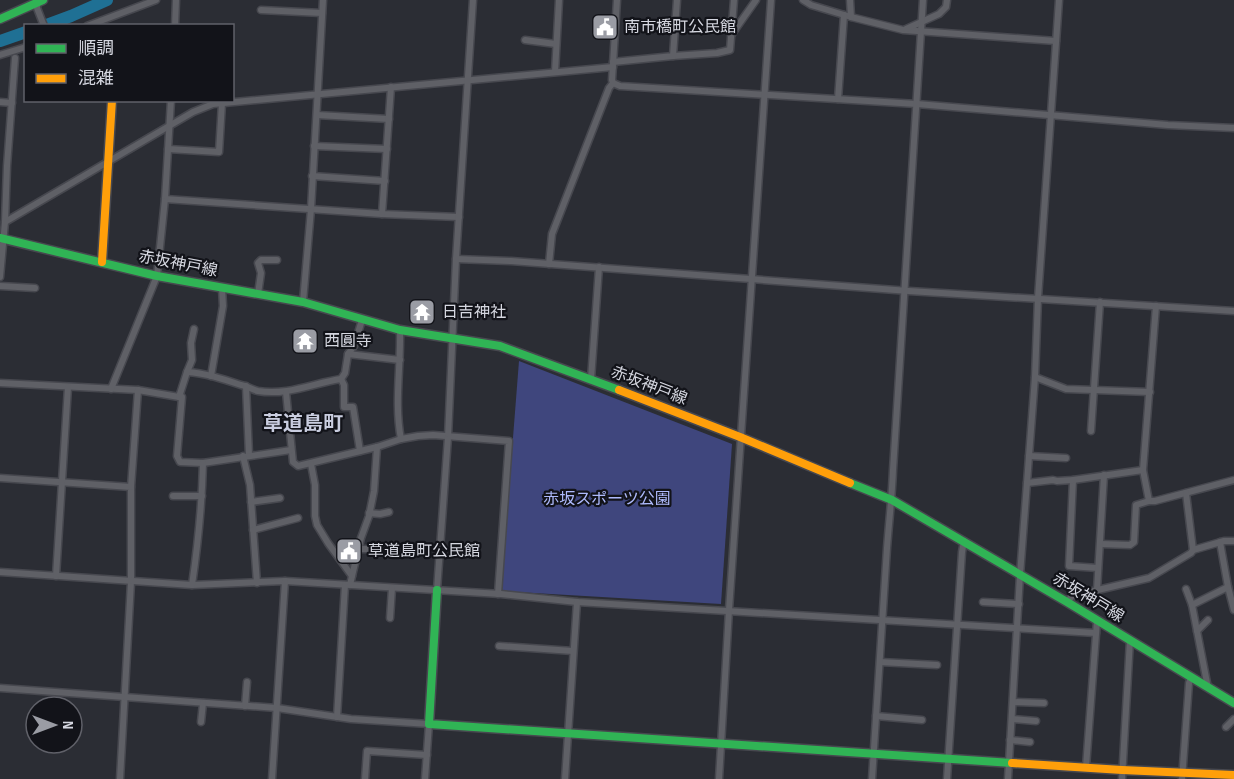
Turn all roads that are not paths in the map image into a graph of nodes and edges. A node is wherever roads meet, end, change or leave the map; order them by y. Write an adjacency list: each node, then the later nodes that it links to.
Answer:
1 (156, 0): 24 (street)
2 (176, 0): 25 (street)
3 (323, 0): 18 (street)
4 (474, 0): 38 (street)
5 (559, 0): 31 (street)
6 (617, 0): 36 (street)
7 (677, 0): 34 (street)
8 (734, 0): 28 (street)
9 (756, 0): 28 (street)
10 (771, 0): 42 (street)
11 (803, 0): 19 (street)
12 (850, 0): 20 (street)
13 (923, 0): 22 (street)
14 (947, 0): 22 (street)
15 (1059, 0): 30 (street)
16 (39, 3): 21 (main road); 23 (street)
17 (261, 9): 18 (street)
18 (322, 13): 41 (street)
19 (844, 15): 20 (street); 43 (street)
20 (851, 17): 26 (street)
21 (0, 19)
22 (922, 21): 26 (street); 27 (street)
23 (44, 24)
24 (92, 24)
25 (176, 24)
26 (903, 30): 27 (street)
27 (922, 32): 30 (street); 49 (street)
28 (731, 37): 34 (street)
29 (525, 40): 31 (street)
30 (1056, 40): 50 (street)
31 (556, 44): 37 (street)
32 (24, 48): 33 (street)
33 (0, 55)
34 (673, 56): 36 (street)
35 (15, 58): 47 (street)
36 (613, 64): 37 (street); 39 (street)
37 (555, 72): 38 (street)
38 (468, 80): 40 (street); 64 (street)
39 (613, 83): 42 (street); 70 (street)
40 (391, 87): 41 (street); 52 (street)
41 (317, 94): 48 (street); 51 (street)
42 (763, 94): 43 (street); 74 (street)
43 (838, 99): 49 (street)
44 (0, 102): 47 (street)
45 (112, 102): 58 (main road)
46 (171, 102): 53 (street)
47 (12, 103): 65 (street)
48 (222, 104): 53 (street); 56 (street)
49 (917, 104): 50 (street); 78 (street)
50 (1051, 114): 54 (street); 80 (street)
51 (317, 115): 52 (street); 55 (street)
52 (389, 119): 57 (street)
53 (170, 126): 56 (street); 58 (street)
54 (1234, 128)
55 (314, 146): 57 (street); 59 (street)
56 (168, 149): 61 (street)
57 (387, 149): 60 (street)
58 (108, 162): 65 (street); 69 (main road)
59 (312, 176): 60 (street); 62 (street)
60 (385, 180): 63 (street)
61 (165, 199): 62 (street); 72 (street)
62 (311, 209): 63 (street); 81 (street)
63 (382, 214): 64 (street)
64 (459, 217): 67 (street)
65 (5, 222): 66 (street)
66 (1, 238): 69 (main road, 赤坂神戸線); 73 (street)
67 (456, 259): 70 (street); 88 (street)
68 (277, 260): 79 (street)
69 (102, 262): 72 (main road, 赤坂神戸線)
70 (549, 264): 71 (street)
71 (599, 267): 74 (street); 95 (street)
72 (156, 276): 77 (main road, 赤坂神戸線); 99 (street)
73 (0, 277)
74 (751, 278): 78 (street); 107 (street)
75 (0, 286): 76 (street)
76 (35, 288)
77 (222, 288): 79 (main road, 赤坂神戸線); 92 (street)
78 (904, 289): 80 (street); 129 (street)
79 (258, 294): 81 (main road, 赤坂神戸線)
80 (1038, 298): 82 (street); 93 (street)
81 (303, 302): 85 (main road, 赤坂神戸線)
82 (1100, 302): 83 (street); 101 (street)
83 (1155, 306): 84 (street); 103 (street)
84 (1234, 311)
85 (362, 320): 87 (main road, 赤坂神戸線); 89 (street)
86 (194, 329): 91 (street)
87 (400, 330): 88 (main road, 赤坂神戸線); 90 (street)
88 (453, 338): 95 (main road, 赤坂神戸線); 106 (street)
89 (348, 354): 90 (street); 94 (street)
90 (400, 360): 108 (street)
91 (187, 372): 92 (street); 104 (street)
92 (211, 376): 97 (street)
93 (1035, 377): 101 (street); 113 (street)
94 (341, 379): 102 (street); 111 (street)
95 (591, 379): 107 (main road, 赤坂神戸線)
96 (0, 382): 98 (street)
97 (246, 386): 102 (street); 112 (street)
98 (68, 387): 99 (street); 122 (street)
99 (111, 389): 100 (street)
100 (138, 390): 104 (street); 124 (street)
101 (1094, 391): 103 (street); 105 (street)
102 (286, 392): 110 (street)
103 (1150, 392): 117 (street)
104 (180, 397): 115 (street)
105 (1091, 431)
106 (448, 437): 108 (street); 156 (street); 158 (street)
107 (740, 437): 129 (main road, 赤坂神戸線); 164 (street)
108 (401, 439): 109 (street)
109 (377, 447): 111 (street); 133 (street)
110 (291, 450): 112 (street); 116 (street)
111 (360, 451): 116 (street)
112 (246, 456): 115 (street); 131 (street)
113 (1029, 456): 114 (street); 123 (street)
114 (1066, 458)
115 (203, 462): 127 (street)
116 (311, 464): 147 (street)
117 (1143, 470): 118 (street); 130 (street)
118 (1104, 475): 120 (street); 139 (street)
119 (0, 478): 122 (street)
120 (1073, 480): 123 (street); 143 (street)
121 (1234, 480): 125 (street)
122 (62, 482): 124 (street); 146 (street)
123 (1027, 483): 145 (street)
124 (130, 487): 149 (street)
125 (1186, 493): 130 (street); 142 (street)
126 (173, 496): 127 (street)
127 (202, 496): 151 (street)
128 (280, 498): 131 (street)
129 (892, 500): 136 (main road, 赤坂神戸線); 167 (street)
130 (1149, 501): 139 (street)
131 (251, 502): 135 (street)
132 (389, 512): 133 (street)
133 (369, 513): 140 (street)
134 (298, 518): 135 (street)
135 (254, 530): 150 (street)
136 (964, 541): 145 (main road, 赤坂神戸線); 170 (street)
137 (1234, 541): 138 (street)
138 (1220, 542): 142 (street); 153 (street)
139 (1101, 544): 143 (street)
140 (358, 549): 141 (street); 147 (street)
141 (387, 549)
142 (1193, 550): 157 (street)
143 (1098, 568): 157 (street)
144 (0, 572): 146 (street)
145 (1020, 575): 161 (main road, 赤坂神戸線); 162 (street)
146 (56, 576): 149 (street)
147 (352, 576): 152 (street)
148 (285, 581): 150 (street); 152 (street); 189 (street)
149 (131, 582): 151 (street); 183 (street)
150 (257, 583): 151 (street)
151 (192, 585)
152 (348, 585): 154 (street); 190 (street)
153 (1228, 587): 163 (street); 165 (street)
154 (392, 588): 156 (street); 166 (street)
155 (1186, 589): 163 (street)
156 (437, 590): 158 (street); 197 (main road)
157 (1097, 590): 161 (street)
158 (498, 594): 159 (street)
159 (577, 602): 164 (street); 176 (street)
160 (983, 602): 162 (street)
161 (1066, 602): 169 (main road, 赤坂神戸線)
162 (1019, 604): 171 (street)
163 (1192, 605): 172 (street)
164 (729, 610): 167 (street); 202 (street)
165 (1234, 610)
166 (390, 618)
167 (883, 620): 170 (street); 177 (street)
168 (1208, 620): 172 (street)
169 (1097, 621): 173 (street); 174 (main road, 赤坂神戸線)
170 (957, 625): 171 (street); 205 (street)
171 (1017, 629): 173 (street); 184 (street)
172 (1197, 631): 182 (street)
173 (1096, 633): 207 (street)
174 (1130, 640): 179 (main road, 赤坂神戸線); 208 (street)
175 (500, 646): 176 (street)
176 (573, 651): 199 (street)
177 (880, 662): 178 (street); 191 (street)
178 (937, 665)
179 (1191, 678): 182 (main road, 赤坂神戸線); 209 (street)
180 (247, 682): 188 (street)
181 (0, 688): 183 (street)
182 (1208, 688): 187 (main road, 赤坂神戸線)
183 (125, 698): 185 (street); 211 (street)
184 (1013, 702): 186 (street); 192 (street)
185 (203, 703): 188 (street); 196 (street)
186 (1044, 703)
187 (1234, 703)
188 (245, 706): 189 (street)
189 (277, 708): 190 (street); 212 (street)
190 (337, 717): 197 (street)
191 (876, 717): 194 (street); 203 (street)
192 (1012, 719): 195 (street); 200 (street)
193 (1234, 719): 198 (street)
194 (922, 720)
195 (1036, 721)
196 (201, 722)
197 (429, 724): 199 (main road); 204 (street)
198 (1226, 727)
199 (568, 733): 202 (main road); 215 (street)
200 (1010, 740): 201 (street); 206 (street)
201 (1030, 742)
202 (721, 743): 203 (main road); 216 (street)
203 (873, 753): 205 (main road); 217 (street)
204 (427, 755): 213 (street); 214 (street)
205 (949, 758): 206 (main road); 218 (street)
206 (1009, 762): 207 (main road); 219 (street)
207 (1086, 767): 208 (main road)
208 (1122, 774): 209 (main road)
209 (1182, 776): 210 (main road)
210 (1234, 776)
211 (120, 779)
212 (272, 779)
213 (365, 779)
214 (425, 779)
215 (565, 779)
216 (719, 779)
217 (872, 779)
218 (947, 779)
219 (1008, 779)

